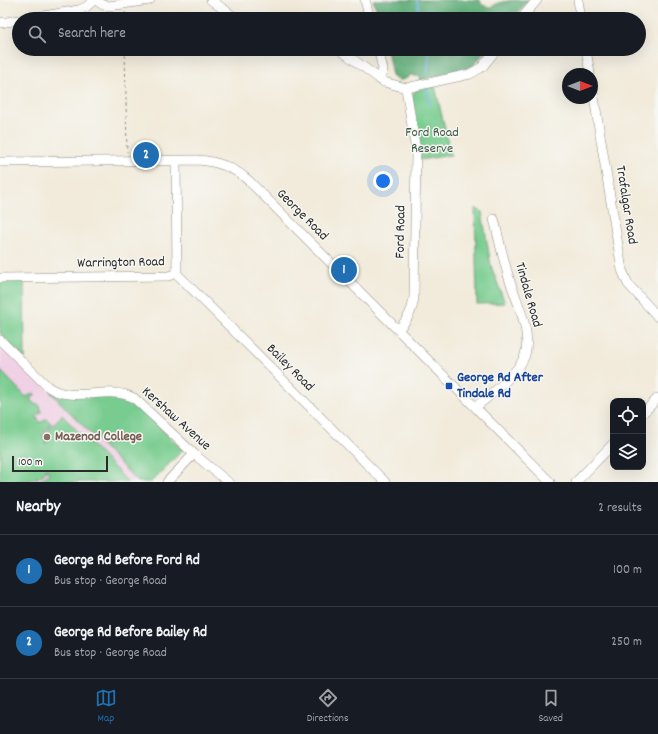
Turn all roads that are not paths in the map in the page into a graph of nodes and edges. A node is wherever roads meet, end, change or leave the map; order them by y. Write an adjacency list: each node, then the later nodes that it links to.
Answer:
1 (95, 0): 2 (street); 7 (street)
2 (150, 0)
3 (211, 0): 8 (street)
4 (365, 0): 9 (street)
5 (537, 0): 10 (street)
6 (578, 0): 11 (street)
7 (67, 12)
8 (227, 12)
9 (368, 12)
10 (527, 12)
11 (580, 12)
12 (12, 21): 13 (street)
13 (0, 23)
14 (348, 56): 19 (street)
15 (380, 56): 19 (street)
16 (491, 56): 20 (street)
17 (587, 56): 18 (street)
18 (589, 68)
19 (380, 80): 20 (street)
20 (406, 88): 28 (street, Ford Road)
21 (595, 104): 27 (street, Trafalgar Road)
22 (176, 160): 23 (street, George Road); 25 (street, Warrington Road); 28 (street, George Road)
23 (0, 162)
24 (494, 219): 31 (street, Tindale Road)
25 (176, 273): 26 (street, Warrington Road); 37 (street, Bailey Road)
26 (0, 278)
27 (658, 317)
28 (398, 330): 31 (street, George Road)
29 (0, 340): 34 (street, Kershaw Avenue)
30 (658, 398): 32 (street)
31 (475, 407): 38 (street, George Road)
32 (646, 410)
33 (610, 447): 39 (street)
34 (194, 454): 35 (street); 36 (street, Kershaw Avenue)
35 (167, 482)
36 (228, 482)
37 (385, 482)
38 (550, 482)
39 (576, 482)

